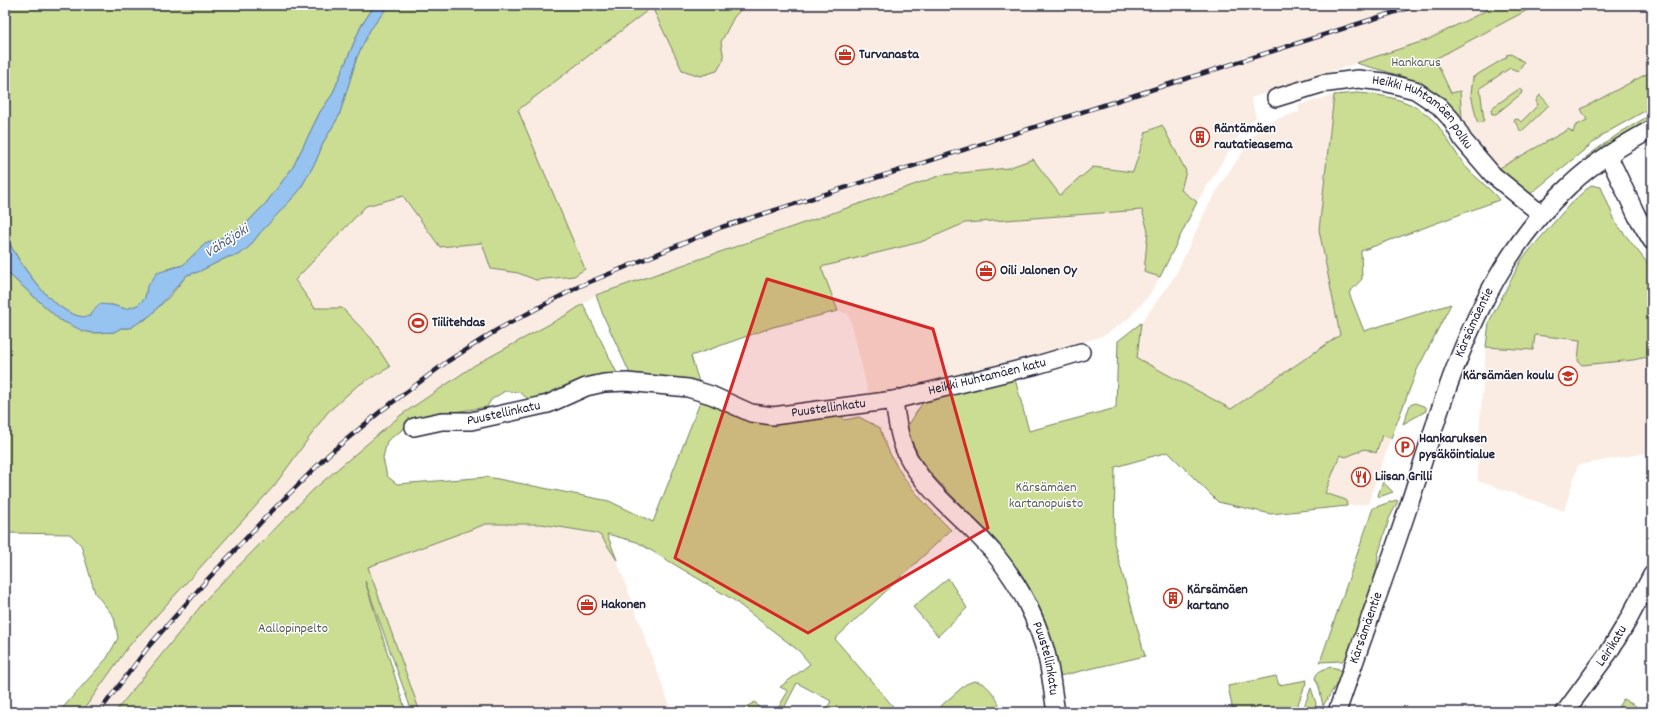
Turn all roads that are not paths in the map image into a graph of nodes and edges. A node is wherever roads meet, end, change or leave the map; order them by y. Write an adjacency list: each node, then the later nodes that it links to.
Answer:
1 (1276, 98): 4 (street, Heikki Huhtamäen polku)
2 (1652, 129): 3 (street, Kärsämäentie)
3 (1608, 155): 4 (street, Kärsämäentie); 5 (street)
4 (1541, 214): 11 (street, Kärsämäentie)
5 (1652, 241)
6 (1081, 352): 7 (street, Heikki Huhtamäen katu)
7 (894, 400): 8 (street, Puustellinkatu); 10 (street, Puustellinkatu)
8 (414, 427)
9 (1652, 576): 12 (street, Leirikatu)
10 (1056, 712)
11 (1337, 712)
12 (1565, 712)

